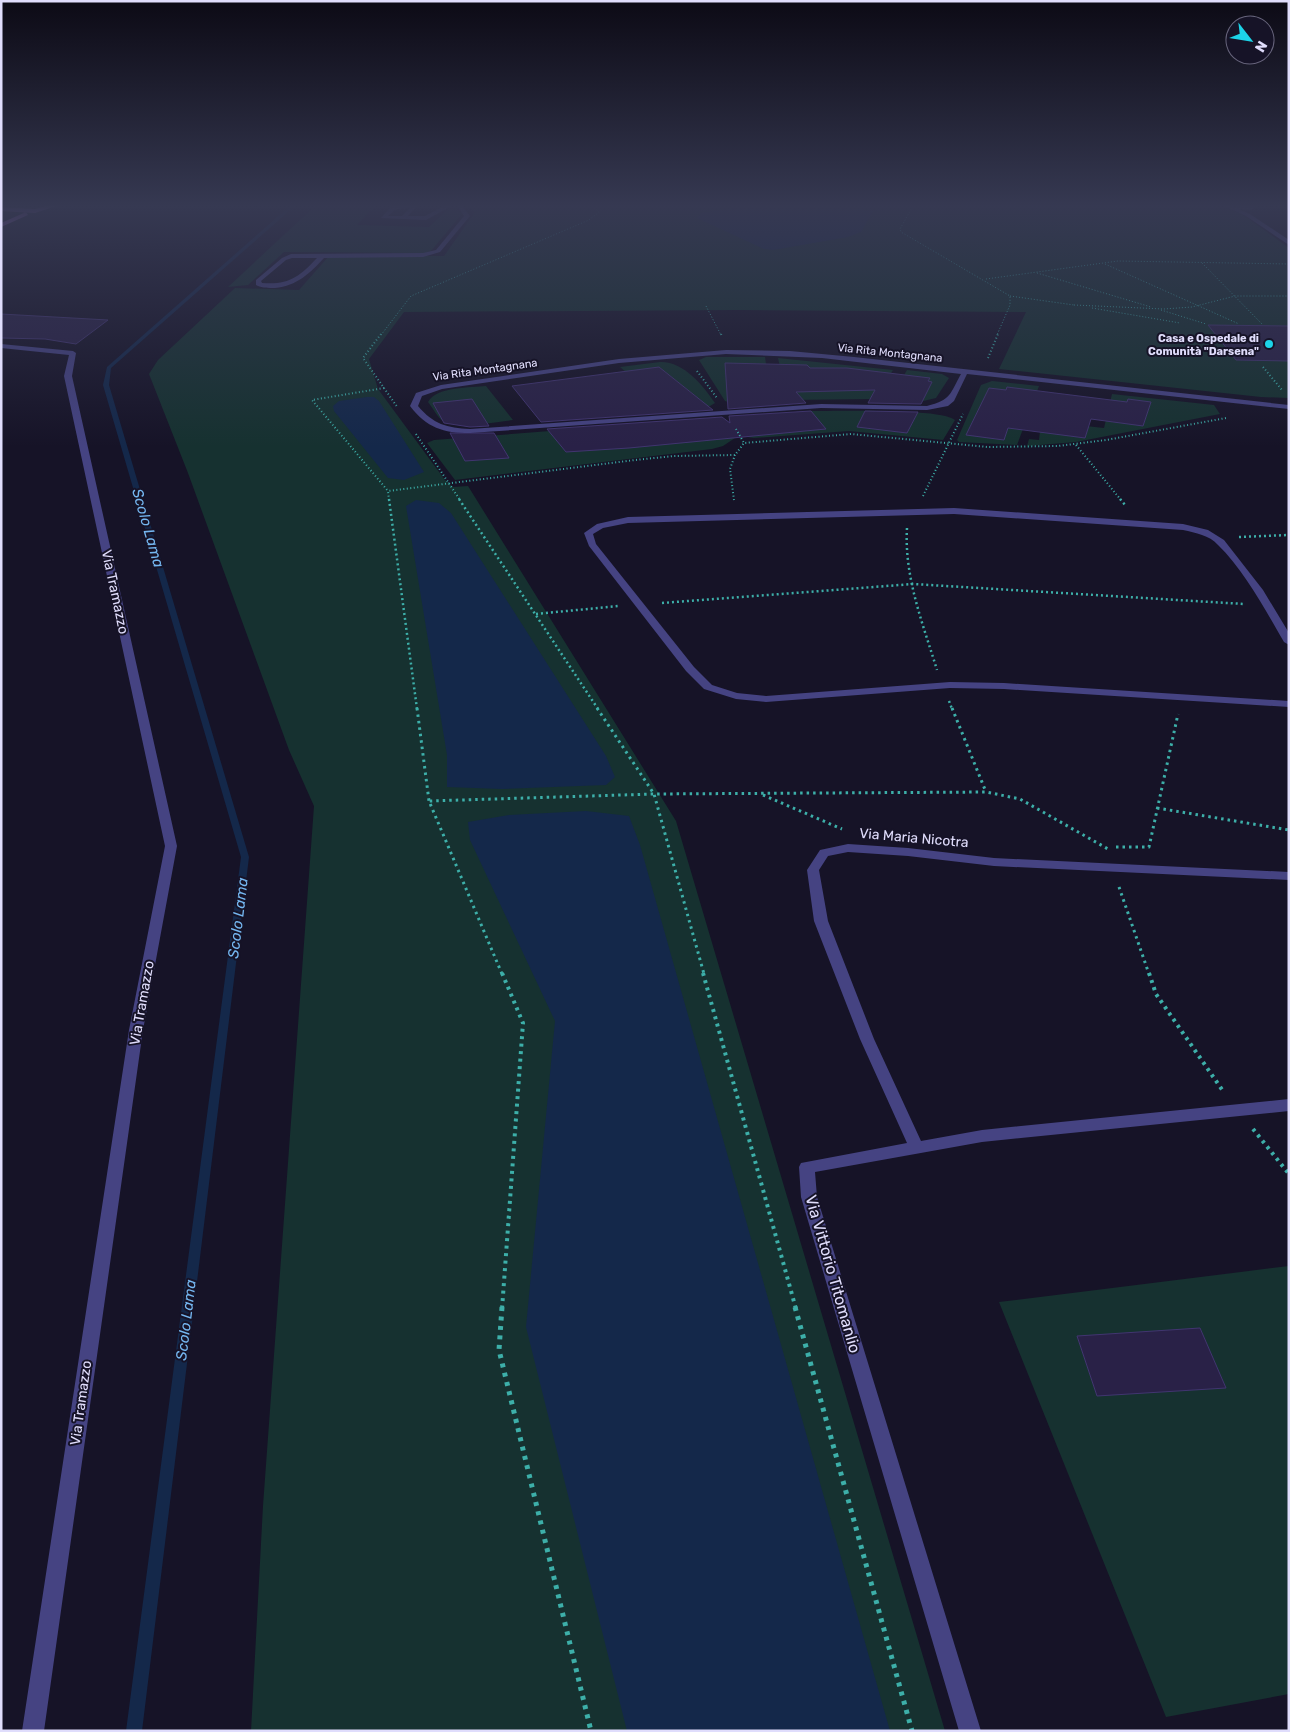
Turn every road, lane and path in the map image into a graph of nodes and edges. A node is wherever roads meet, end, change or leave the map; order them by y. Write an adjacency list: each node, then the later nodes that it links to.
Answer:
1 (259, 285): 2 (street)
2 (291, 285)
3 (438, 285): 25 (path)
4 (994, 285): 8 (path)
5 (1077, 285): 14 (path)
6 (1151, 285): 13 (path)
7 (1224, 285): 9 (path)
8 (1010, 296): 11 (path); 21 (path)
9 (1235, 296): 10 (path); 13 (path); 18 (path)
10 (1289, 296)
11 (1074, 305): 14 (path); 15 (path)
12 (706, 306): 19 (path)
13 (1198, 306): 14 (path); 17 (path)
14 (1156, 309): 16 (path)
15 (1180, 323)
16 (1206, 324)
17 (1239, 324)
18 (1263, 325)
19 (723, 339)
20 (1, 346): 65 (street, Via Tramazzo)
21 (988, 360)
22 (691, 365): 27 (path)
23 (1263, 367): 26 (path)
24 (965, 372): 24 (street, Via Rita Montagnana); 29 (street, Via Rita Montagnana)
25 (384, 388): 30 (path); 37 (path)
26 (1284, 392)
27 (718, 401)
28 (966, 407): 33 (path)
29 (1289, 407)
30 (399, 410)
31 (1232, 417): 34 (path)
32 (415, 432): 36 (path)
33 (949, 444): 34 (path); 35 (path); 38 (path)
34 (1076, 444): 40 (path)
35 (735, 455): 36 (path); 39 (path)
36 (450, 483): 37 (path); 46 (path)
37 (388, 491): 54 (path)
38 (914, 510): 39 (street); 40 (street); 43 (path)
39 (736, 516): 44 (street)
40 (1140, 523): 42 (street)
41 (1289, 535): 42 (path)
42 (1214, 538): 45 (street)
43 (913, 584): 44 (path); 45 (path); 48 (path)
44 (639, 604): 46 (path); 48 (street)
45 (1268, 606): 47 (street)
46 (536, 614): 52 (path)
47 (1289, 642)
48 (943, 686): 49 (street); 51 (path)
49 (1182, 697): 50 (street); 55 (path)
50 (1289, 704)
51 (986, 792): 53 (path); 58 (path)
52 (654, 794): 53 (path); 54 (path); 67 (path)
53 (760, 794): 57 (path)
54 (429, 801): 66 (path)
55 (1157, 808): 56 (path); 58 (path)
56 (1289, 830)
57 (847, 832)
58 (1108, 847): 59 (path)
59 (1113, 868): 60 (street, Via Maria Nicotra); 62 (path); 63 (street, Via Maria Nicotra)
60 (1289, 876)
61 (1289, 1105): 62 (street, Via Vittorio Titomanlio)
62 (1238, 1110): 63 (street, Via Vittorio Titomanlio); 64 (path)
63 (917, 1148): 68 (street, Via Vittorio Titomanlio)
64 (1289, 1174)
65 (33, 1731)
66 (591, 1731)
67 (912, 1731)
68 (970, 1731)

